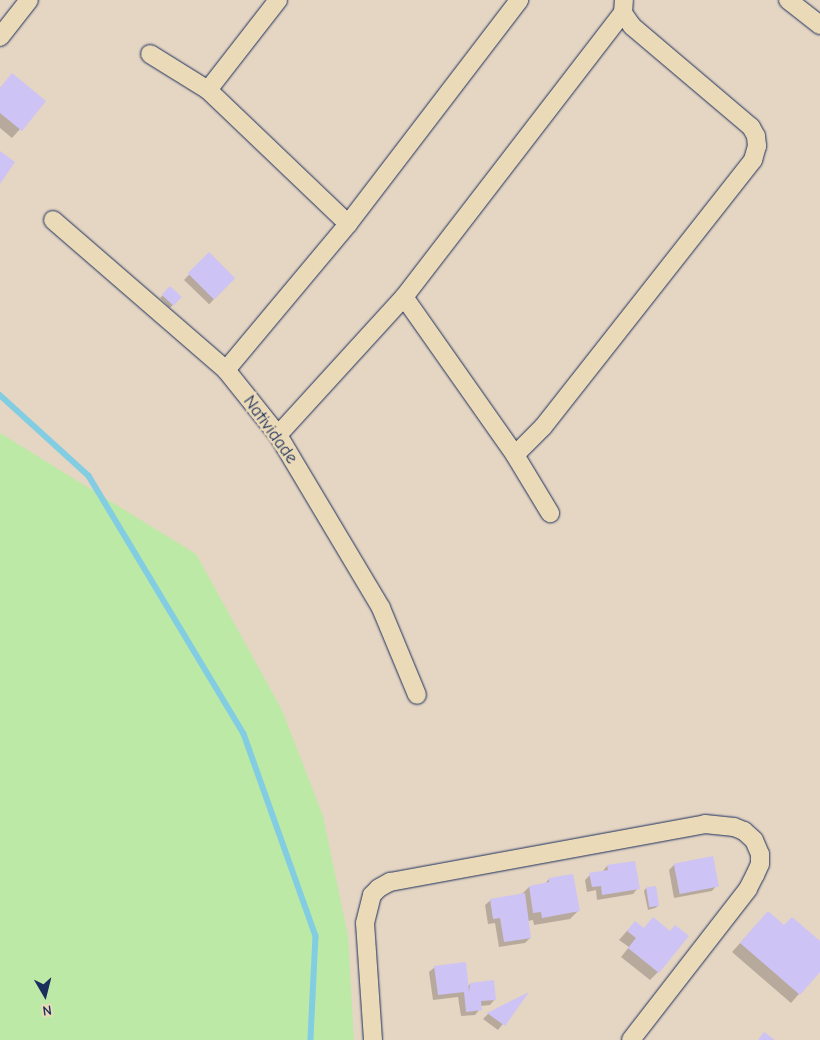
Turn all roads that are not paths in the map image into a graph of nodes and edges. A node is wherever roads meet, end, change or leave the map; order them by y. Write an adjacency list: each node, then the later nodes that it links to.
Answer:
1 (29, 0): 7 (street)
2 (278, 0): 9 (street)
3 (520, 0): 11 (street)
4 (788, 0): 6 (street)
5 (623, 6): 12 (street); 15 (street)
6 (820, 26)
7 (0, 36)
8 (150, 54): 9 (street)
9 (208, 90): 11 (street)
10 (53, 220): 13 (street, Natividade)
11 (348, 224): 13 (street)
12 (404, 297): 14 (street); 15 (street)
13 (226, 370): 14 (street, Natividade)
14 (278, 435): 17 (street, Natividade)
15 (515, 455): 16 (street)
16 (550, 513)
17 (417, 695)
18 (373, 1040): 19 (street)
19 (631, 1040)

